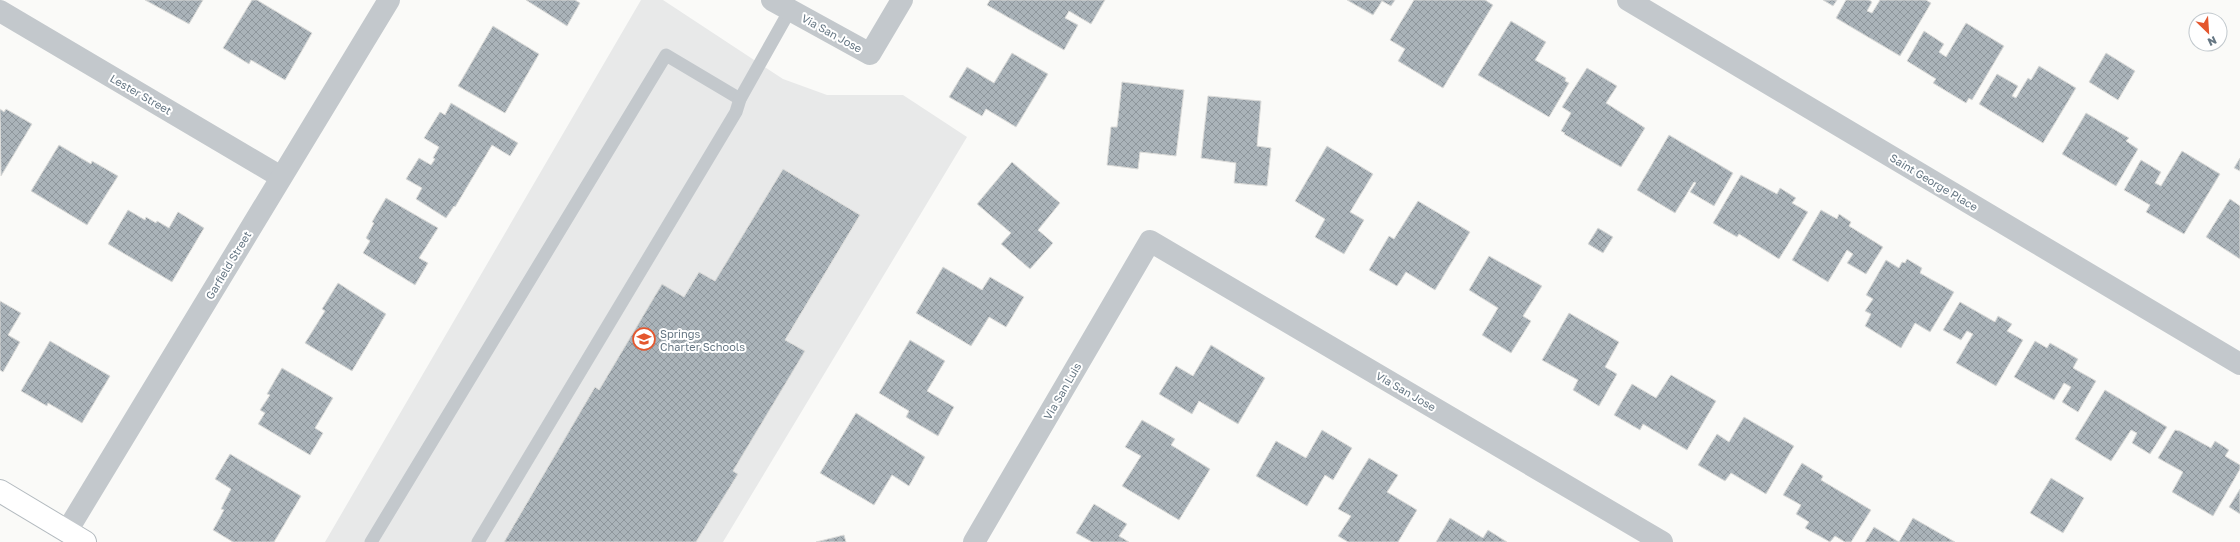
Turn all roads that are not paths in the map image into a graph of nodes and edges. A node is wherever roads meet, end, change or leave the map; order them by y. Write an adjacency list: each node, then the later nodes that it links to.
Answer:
1 (389, 0): 7 (street, Garfield Street)
2 (902, 0): 4 (street, Via San Jose)
3 (1628, 0): 9 (street, Saint George Place)
4 (781, 5): 6 (lane)
5 (0, 11): 7 (street, Lester Street)
6 (740, 99): 12 (lane); 13 (lane)
7 (281, 177): 11 (street, Garfield Street)
8 (1150, 241): 14 (street, Via San Luis); 15 (street, Via San Jose)
9 (2240, 364)
10 (0, 491): 11 (street)
11 (76, 537)
12 (371, 542)
13 (478, 542)
14 (974, 542)
15 (1662, 542)

